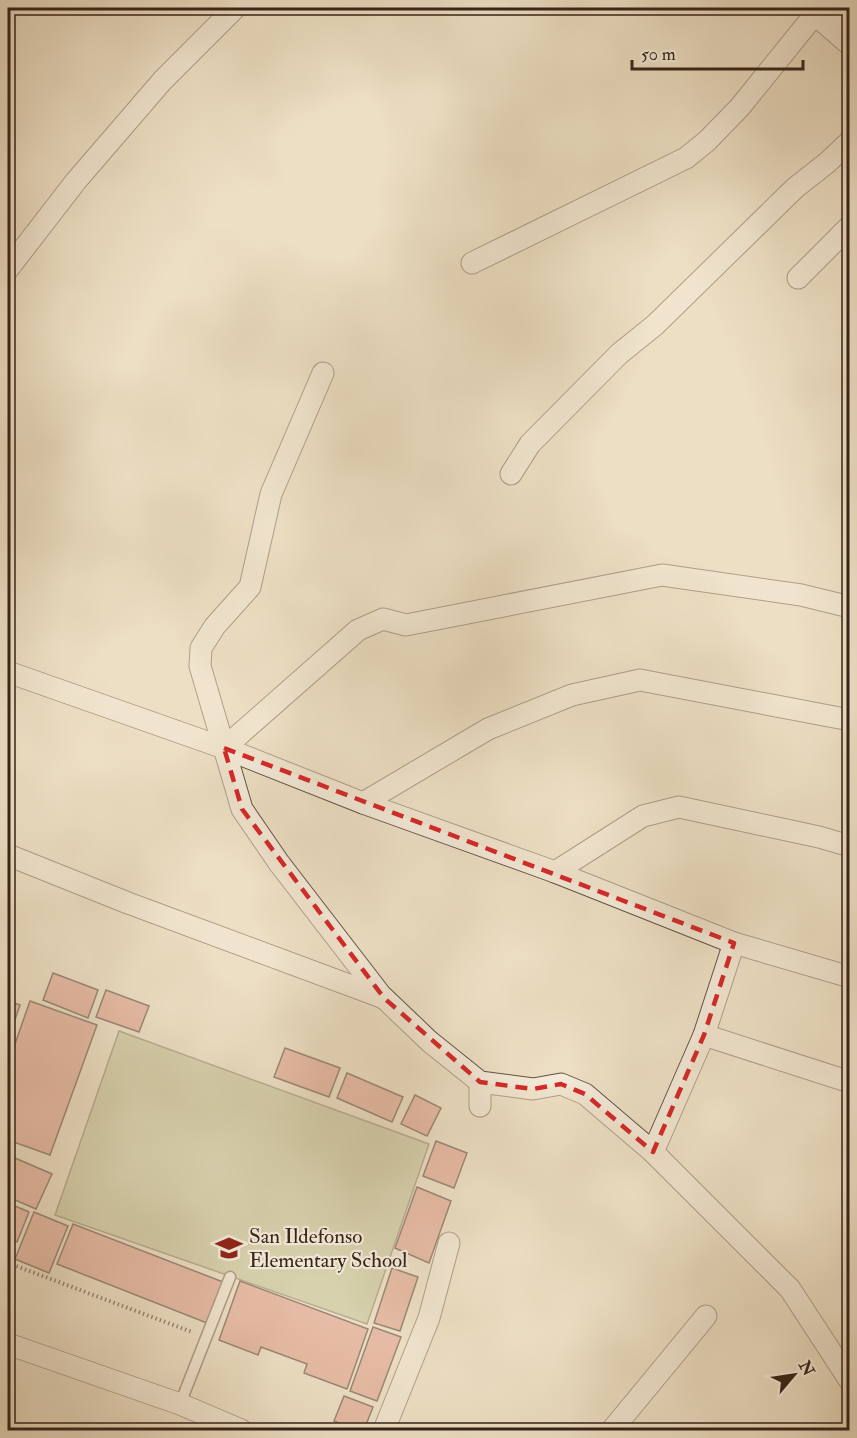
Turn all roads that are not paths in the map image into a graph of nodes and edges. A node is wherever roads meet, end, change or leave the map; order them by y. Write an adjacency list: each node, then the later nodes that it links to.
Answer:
1 (235, 8): 7 (street)
2 (816, 9): 3 (street); 6 (street)
3 (849, 41)
4 (849, 141): 10 (street)
5 (849, 226): 8 (street)
6 (472, 263)
7 (8, 269)
8 (798, 278)
9 (323, 373): 14 (street)
10 (511, 474)
11 (849, 607): 14 (street)
12 (8, 672): 14 (street)
13 (849, 720): 15 (street)
14 (224, 748): 15 (street); 21 (street)
15 (363, 803): 18 (street)
16 (849, 846): 18 (street)
17 (8, 855): 21 (street)
18 (555, 872): 19 (street)
19 (734, 943): 20 (street); 22 (street)
20 (847, 973)
21 (384, 998): 23 (street)
22 (704, 1035): 24 (street); 26 (street)
23 (480, 1082): 25 (street); 26 (street)
24 (849, 1082)
25 (480, 1106)
26 (652, 1152): 31 (street)
27 (449, 1243): 34 (street)
28 (230, 1276): 32 (lane)
29 (706, 1316): 35 (street)
30 (8, 1344): 32 (street)
31 (849, 1381)
32 (180, 1404): 33 (street)
33 (241, 1431)
34 (384, 1431)
35 (612, 1431)

